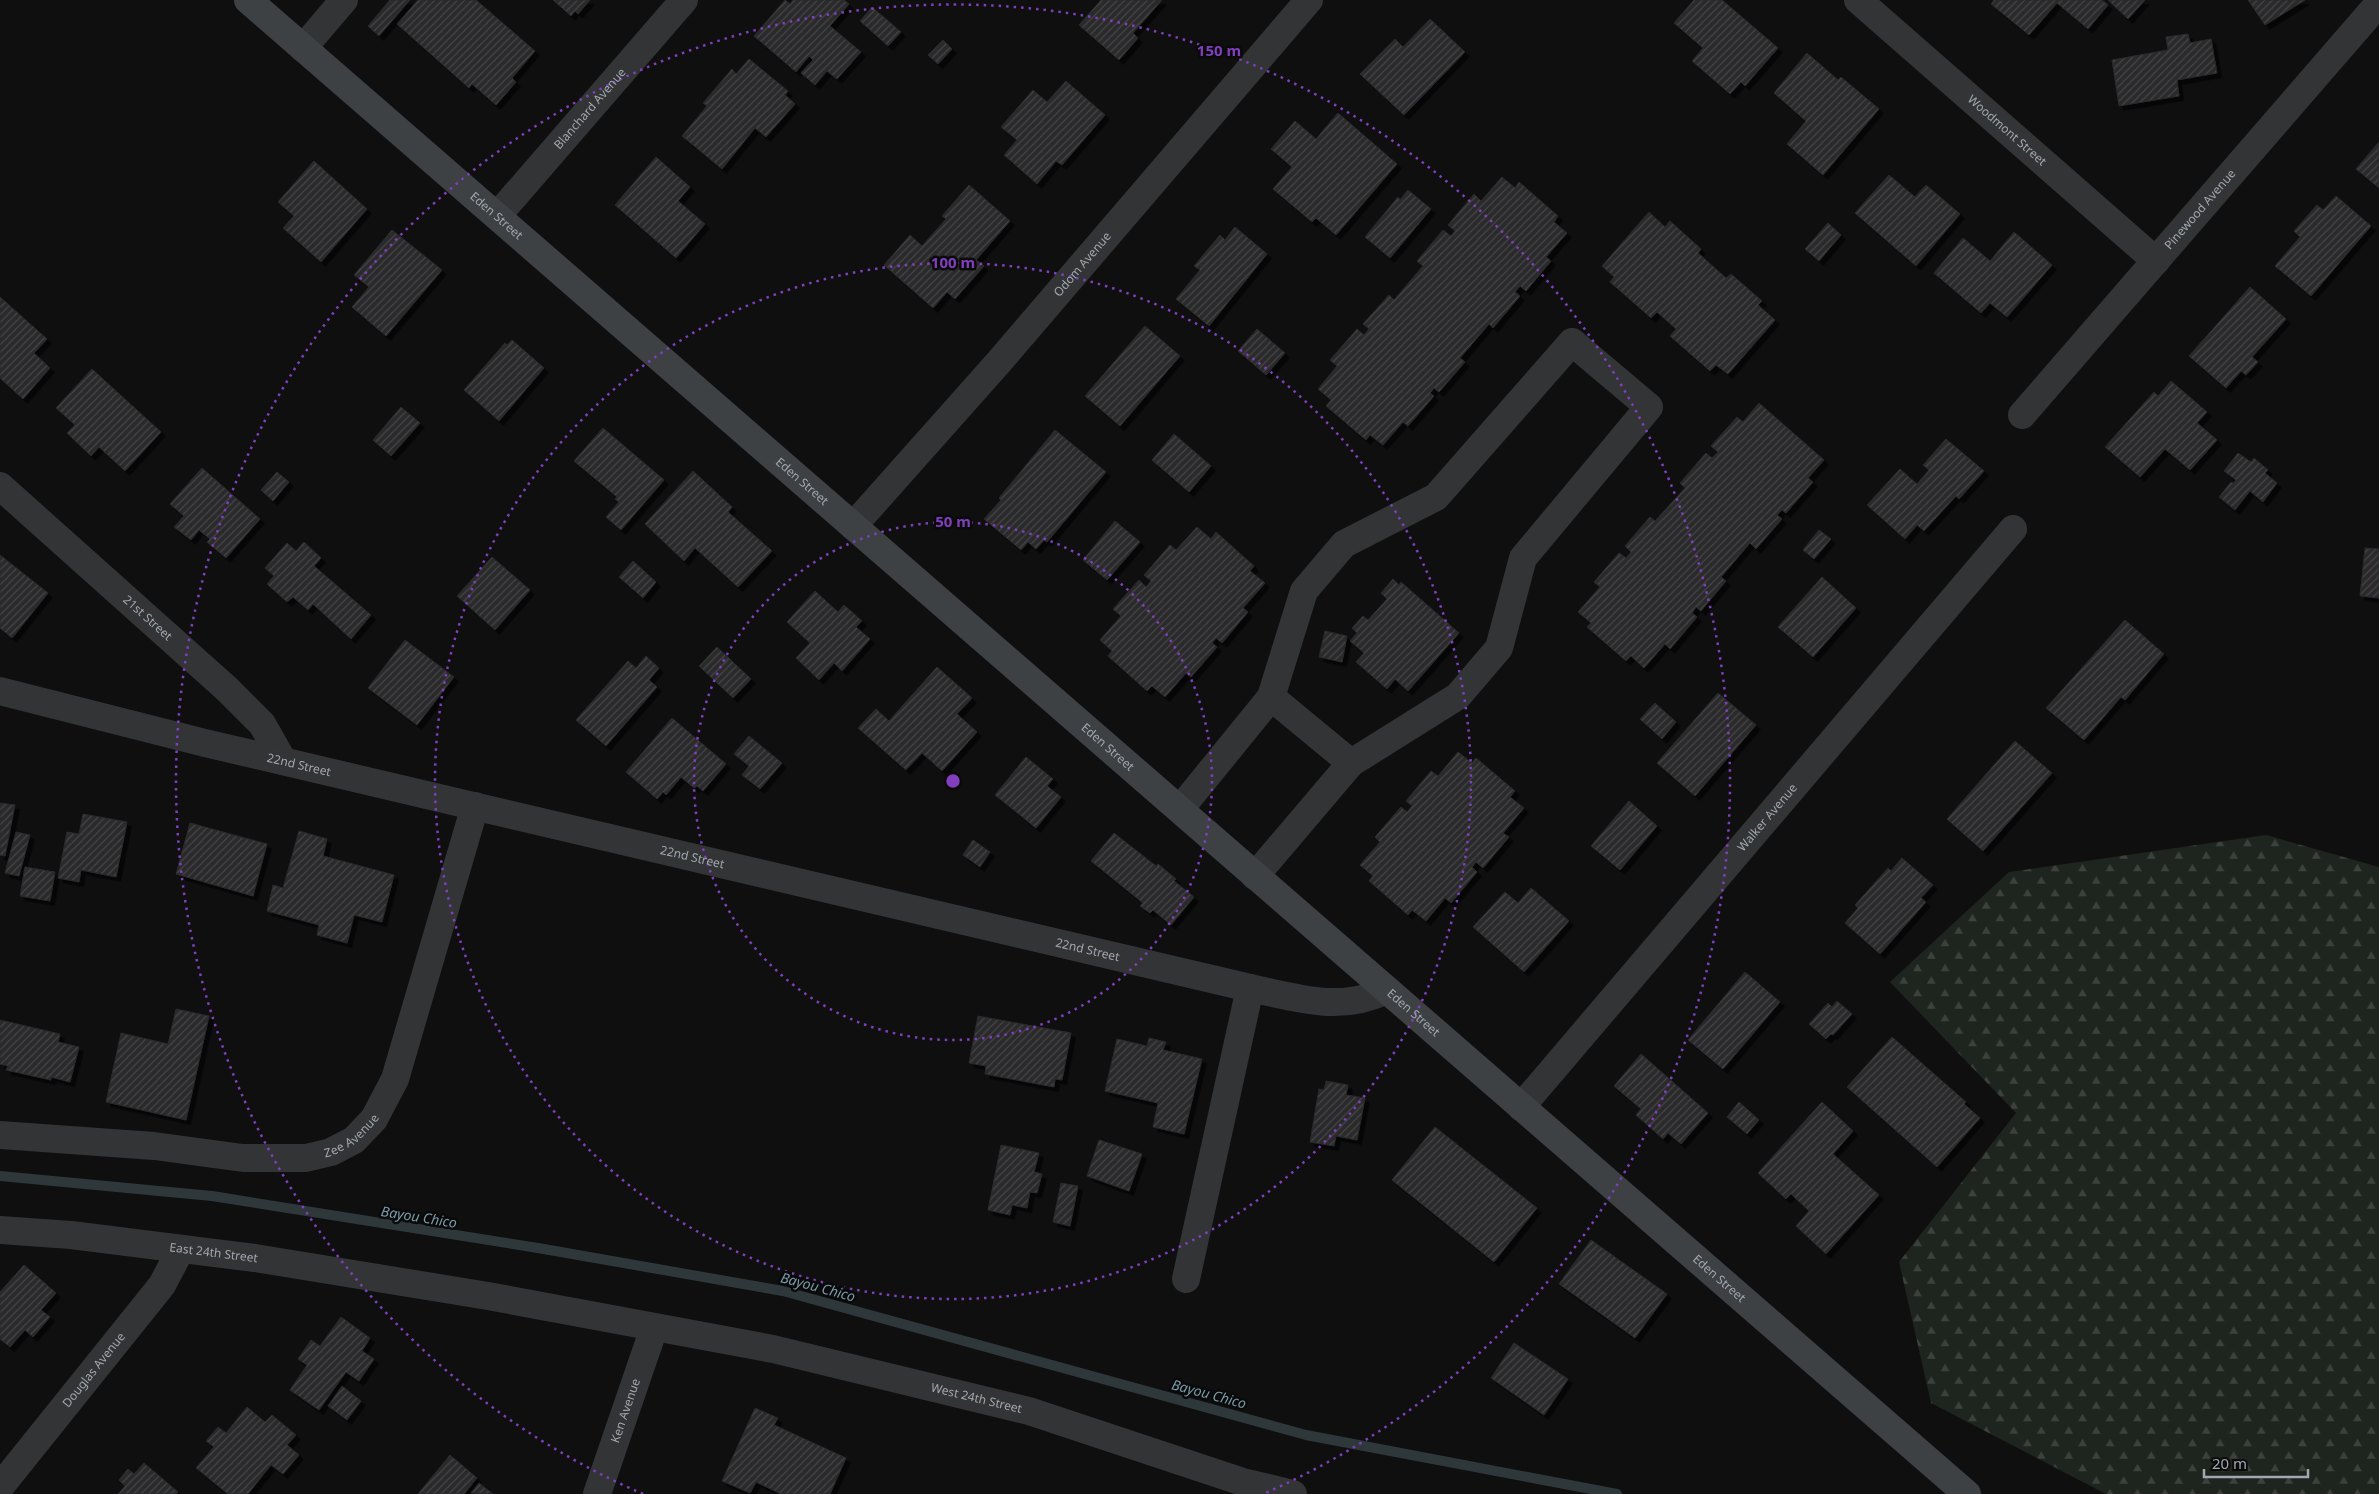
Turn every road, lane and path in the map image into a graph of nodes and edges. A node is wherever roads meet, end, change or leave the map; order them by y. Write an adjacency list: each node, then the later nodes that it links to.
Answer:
1 (248, 0): 7 (street, Eden Street)
2 (344, 0): 7 (street)
3 (684, 0): 8 (street, Blanchard Avenue)
4 (1309, 0): 12 (street, Odom Avenue)
5 (1858, 0): 9 (street, Woodmont Street)
6 (2379, 3): 9 (street, Pinewood Avenue)
7 (303, 48): 8 (street, Eden Street)
8 (498, 216): 12 (street, Eden Street)
9 (2156, 261): 10 (street, Pinewood Avenue)
10 (2022, 415)
11 (0, 486): 16 (street, 21st Street)
12 (853, 526): 19 (street, Eden Street)
13 (2013, 529): 23 (street, Walker Avenue)
14 (0, 691): 16 (street, 22nd Street)
15 (1271, 697): 17 (street); 17 (street); 19 (street)
16 (283, 760): 18 (street, 22nd Street)
17 (1351, 763): 20 (street)
18 (475, 806): 21 (street, 22nd Street); 24 (street, Zee Avenue)
19 (1180, 809): 20 (street, Eden Street)
20 (1255, 876): 22 (street, Eden Street)
21 (1250, 988): 22 (street, 22nd Street); 27 (street)
22 (1387, 990): 23 (street, Eden Street)
23 (1521, 1106): 33 (street, Eden Street)
24 (0, 1135)
25 (0, 1230): 26 (street, East 24th Street)
26 (181, 1249): 28 (street, East 24th Street); 29 (street, Douglas Avenue)
27 (1186, 1279)
28 (654, 1328): 30 (street, West 24th Street); 31 (street, Ken Avenue)
29 (0, 1487)
30 (1240, 1488): 32 (street, West 24th Street)
31 (597, 1494)
32 (1292, 1494)
33 (1967, 1494)

